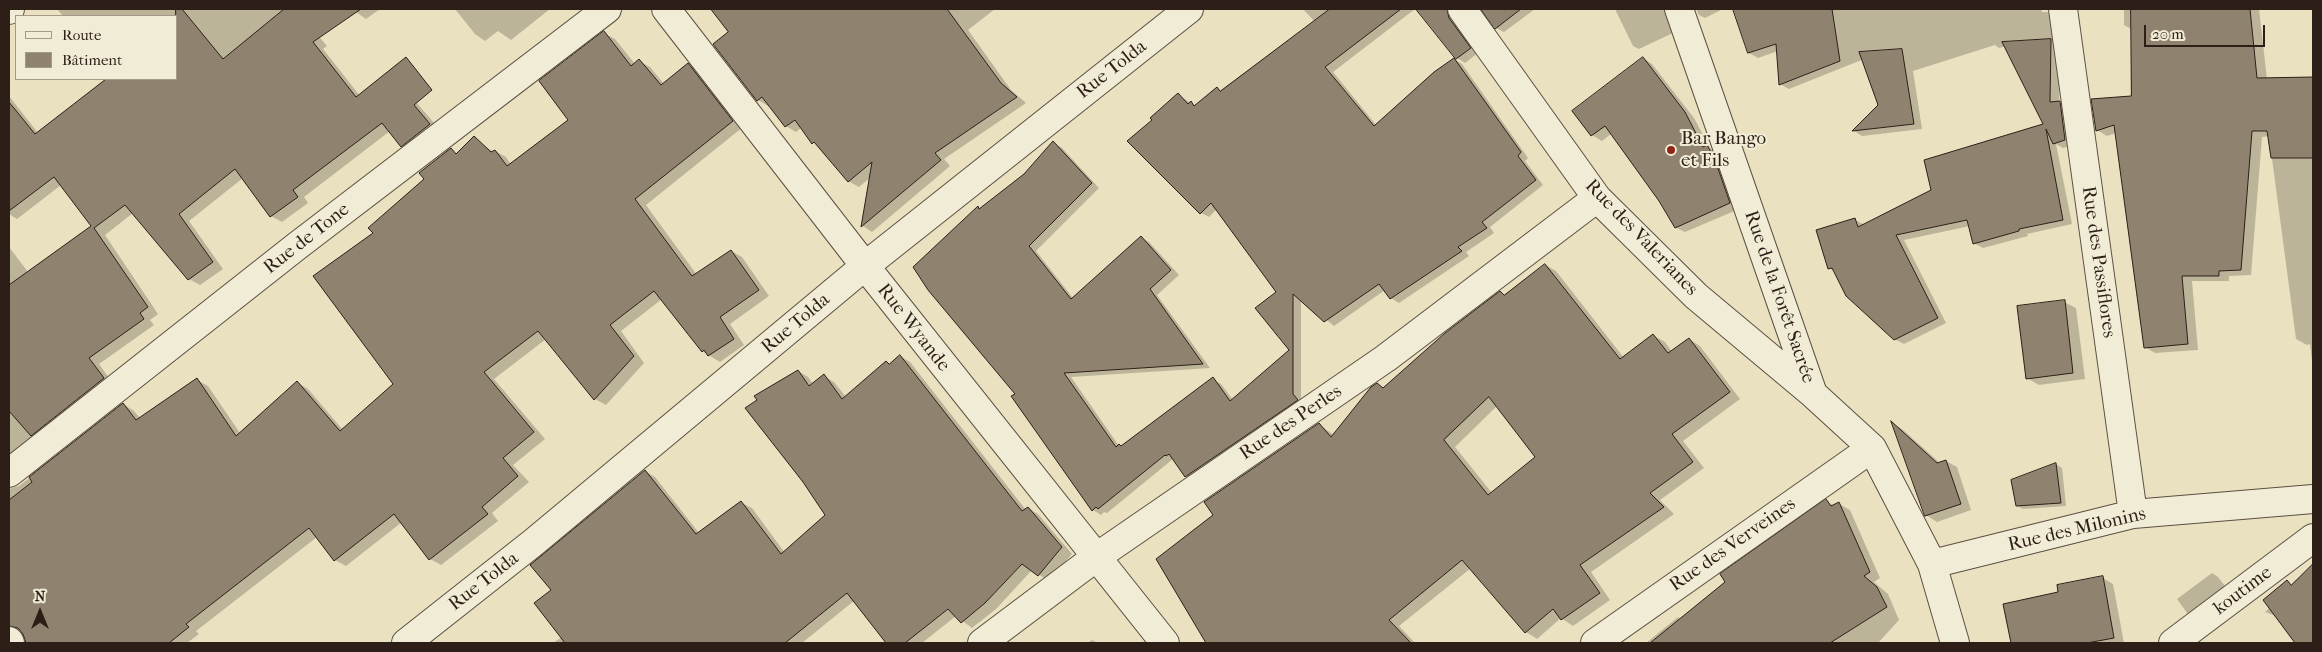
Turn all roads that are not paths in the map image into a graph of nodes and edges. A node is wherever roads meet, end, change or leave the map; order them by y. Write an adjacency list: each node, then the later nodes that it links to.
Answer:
1 (607, 9): 11 (street, Rue de Tone)
2 (666, 9): 8 (street, Rue Wyande)
3 (1189, 9): 8 (street, Rue Tolda)
4 (1462, 9): 7 (street, Rue des Valerianes)
5 (1679, 9): 9 (street, Rue de la Forêt Sacrée)
6 (2063, 9): 13 (street, Rue des Passiflores)
7 (1597, 198): 9 (street, Rue des Valerianes); 15 (street, Rue des Perles)
8 (865, 266): 15 (street, Rue Wyande); 17 (street, Rue Tolda)
9 (1813, 394): 10 (street, Rue de la Forêt Sacrée)
10 (1872, 448): 16 (street, Rue de la Forêt Sacrée); 20 (street, Rue des Verveines)
11 (9, 473)
12 (2313, 499): 13 (street, Rue des Milonins)
13 (2134, 514): 16 (street, Rue des Milonins)
14 (2313, 538): 22 (street, koutime)
15 (1095, 558): 18 (street, Rue des Perles); 19 (street, Rue Wyande)
16 (1932, 564): 21 (street, Rue de la Forêt Sacrée)
17 (406, 643)
18 (982, 643)
19 (1165, 643)
20 (1595, 643)
21 (1955, 643)
22 (2173, 643)

